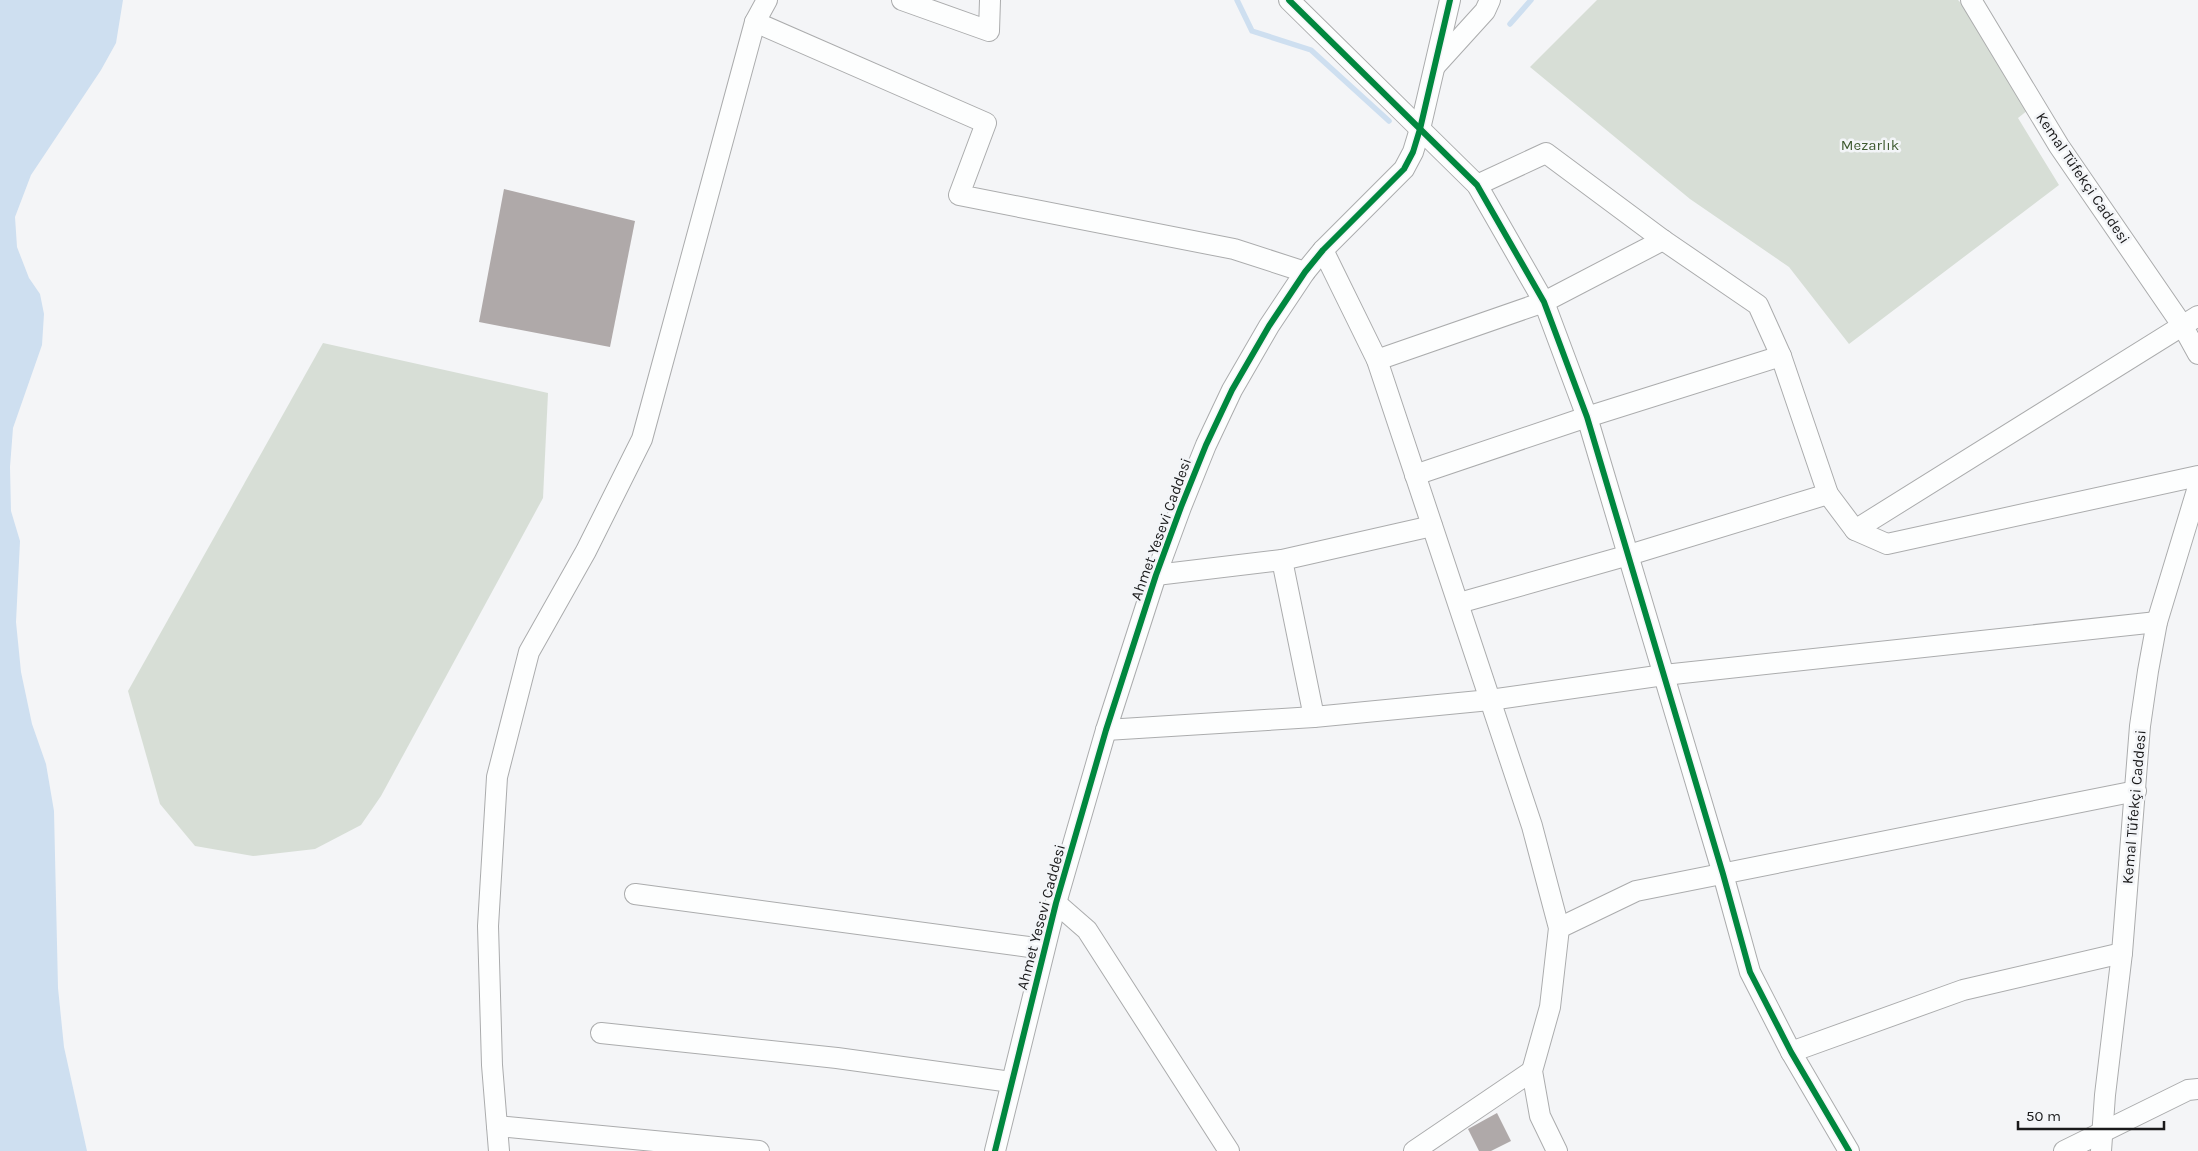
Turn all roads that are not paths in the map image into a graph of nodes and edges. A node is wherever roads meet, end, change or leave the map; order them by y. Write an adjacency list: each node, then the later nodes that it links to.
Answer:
1 (767, 0): 8 (street)
2 (902, 0): 3 (street)
3 (990, 0)
4 (1289, 0): 10 (street)
5 (1450, 0): 9 (street, Ahmet Yesevi Caddesi)
6 (1490, 0): 9 (street)
7 (1971, 0): 16 (street, Kemal Tüfekçi Caddesi)
8 (755, 22): 14 (street); 48 (street)
9 (1436, 65): 10 (street, Ahmet Yesevi Caddesi)
10 (1420, 129): 11 (street); 13 (street, Ahmet Yesevi Caddesi)
11 (1477, 185): 12 (street); 15 (street)
12 (1664, 240): 15 (street); 18 (street)
13 (1323, 250): 14 (street, Ahmet Yesevi Caddesi); 19 (street)
14 (1305, 272): 29 (street, Ahmet Yesevi Caddesi)
15 (1544, 302): 19 (street); 20 (street)
16 (2190, 320): 17 (street, Kemal Tüfekçi Caddesi); 26 (street)
17 (2198, 354)
18 (1780, 356): 20 (street); 24 (street)
19 (1377, 360): 21 (street)
20 (1587, 417): 21 (street); 27 (street)
21 (1415, 475): 25 (street)
22 (2198, 476): 26 (street)
23 (2198, 487): 31 (street, Kemal Tüfekçi Caddesi)
24 (1828, 494): 26 (street); 27 (street)
25 (1432, 526): 28 (street); 30 (street)
26 (1855, 530)
27 (1629, 555): 30 (street); 32 (street)
28 (1282, 560): 29 (street); 34 (street)
29 (1156, 575): 35 (street, Ahmet Yesevi Caddesi)
30 (1459, 603): 33 (street)
31 (2157, 622): 32 (street); 36 (street, Kemal Tüfekçi Caddesi)
32 (1664, 675): 33 (street); 37 (street)
33 (1490, 700): 34 (street); 40 (street)
34 (1314, 717): 35 (street)
35 (1106, 730): 39 (street, Ahmet Yesevi Caddesi)
36 (2136, 791): 37 (street); 42 (street, Kemal Tüfekçi Caddesi)
37 (1723, 874): 40 (street); 44 (street)
38 (635, 894): 41 (street)
39 (1056, 903): 41 (street, Ahmet Yesevi Caddesi); 53 (street)
40 (1559, 928): 45 (street)
41 (1044, 949): 46 (street, Ahmet Yesevi Caddesi)
42 (2122, 953): 44 (street); 49 (street, Kemal Tüfekçi Caddesi)
43 (600, 1033): 46 (street)
44 (1791, 1052): 56 (street)
45 (1532, 1071): 54 (street); 55 (street)
46 (1012, 1082): 52 (street, Ahmet Yesevi Caddesi)
47 (2198, 1089): 49 (street)
48 (497, 1126): 50 (street); 51 (street)
49 (2101, 1142): 57 (street)
50 (499, 1151)
51 (759, 1151)
52 (994, 1151)
53 (1229, 1151)
54 (1414, 1151)
55 (1556, 1151)
56 (1848, 1151)
57 (2064, 1151)

